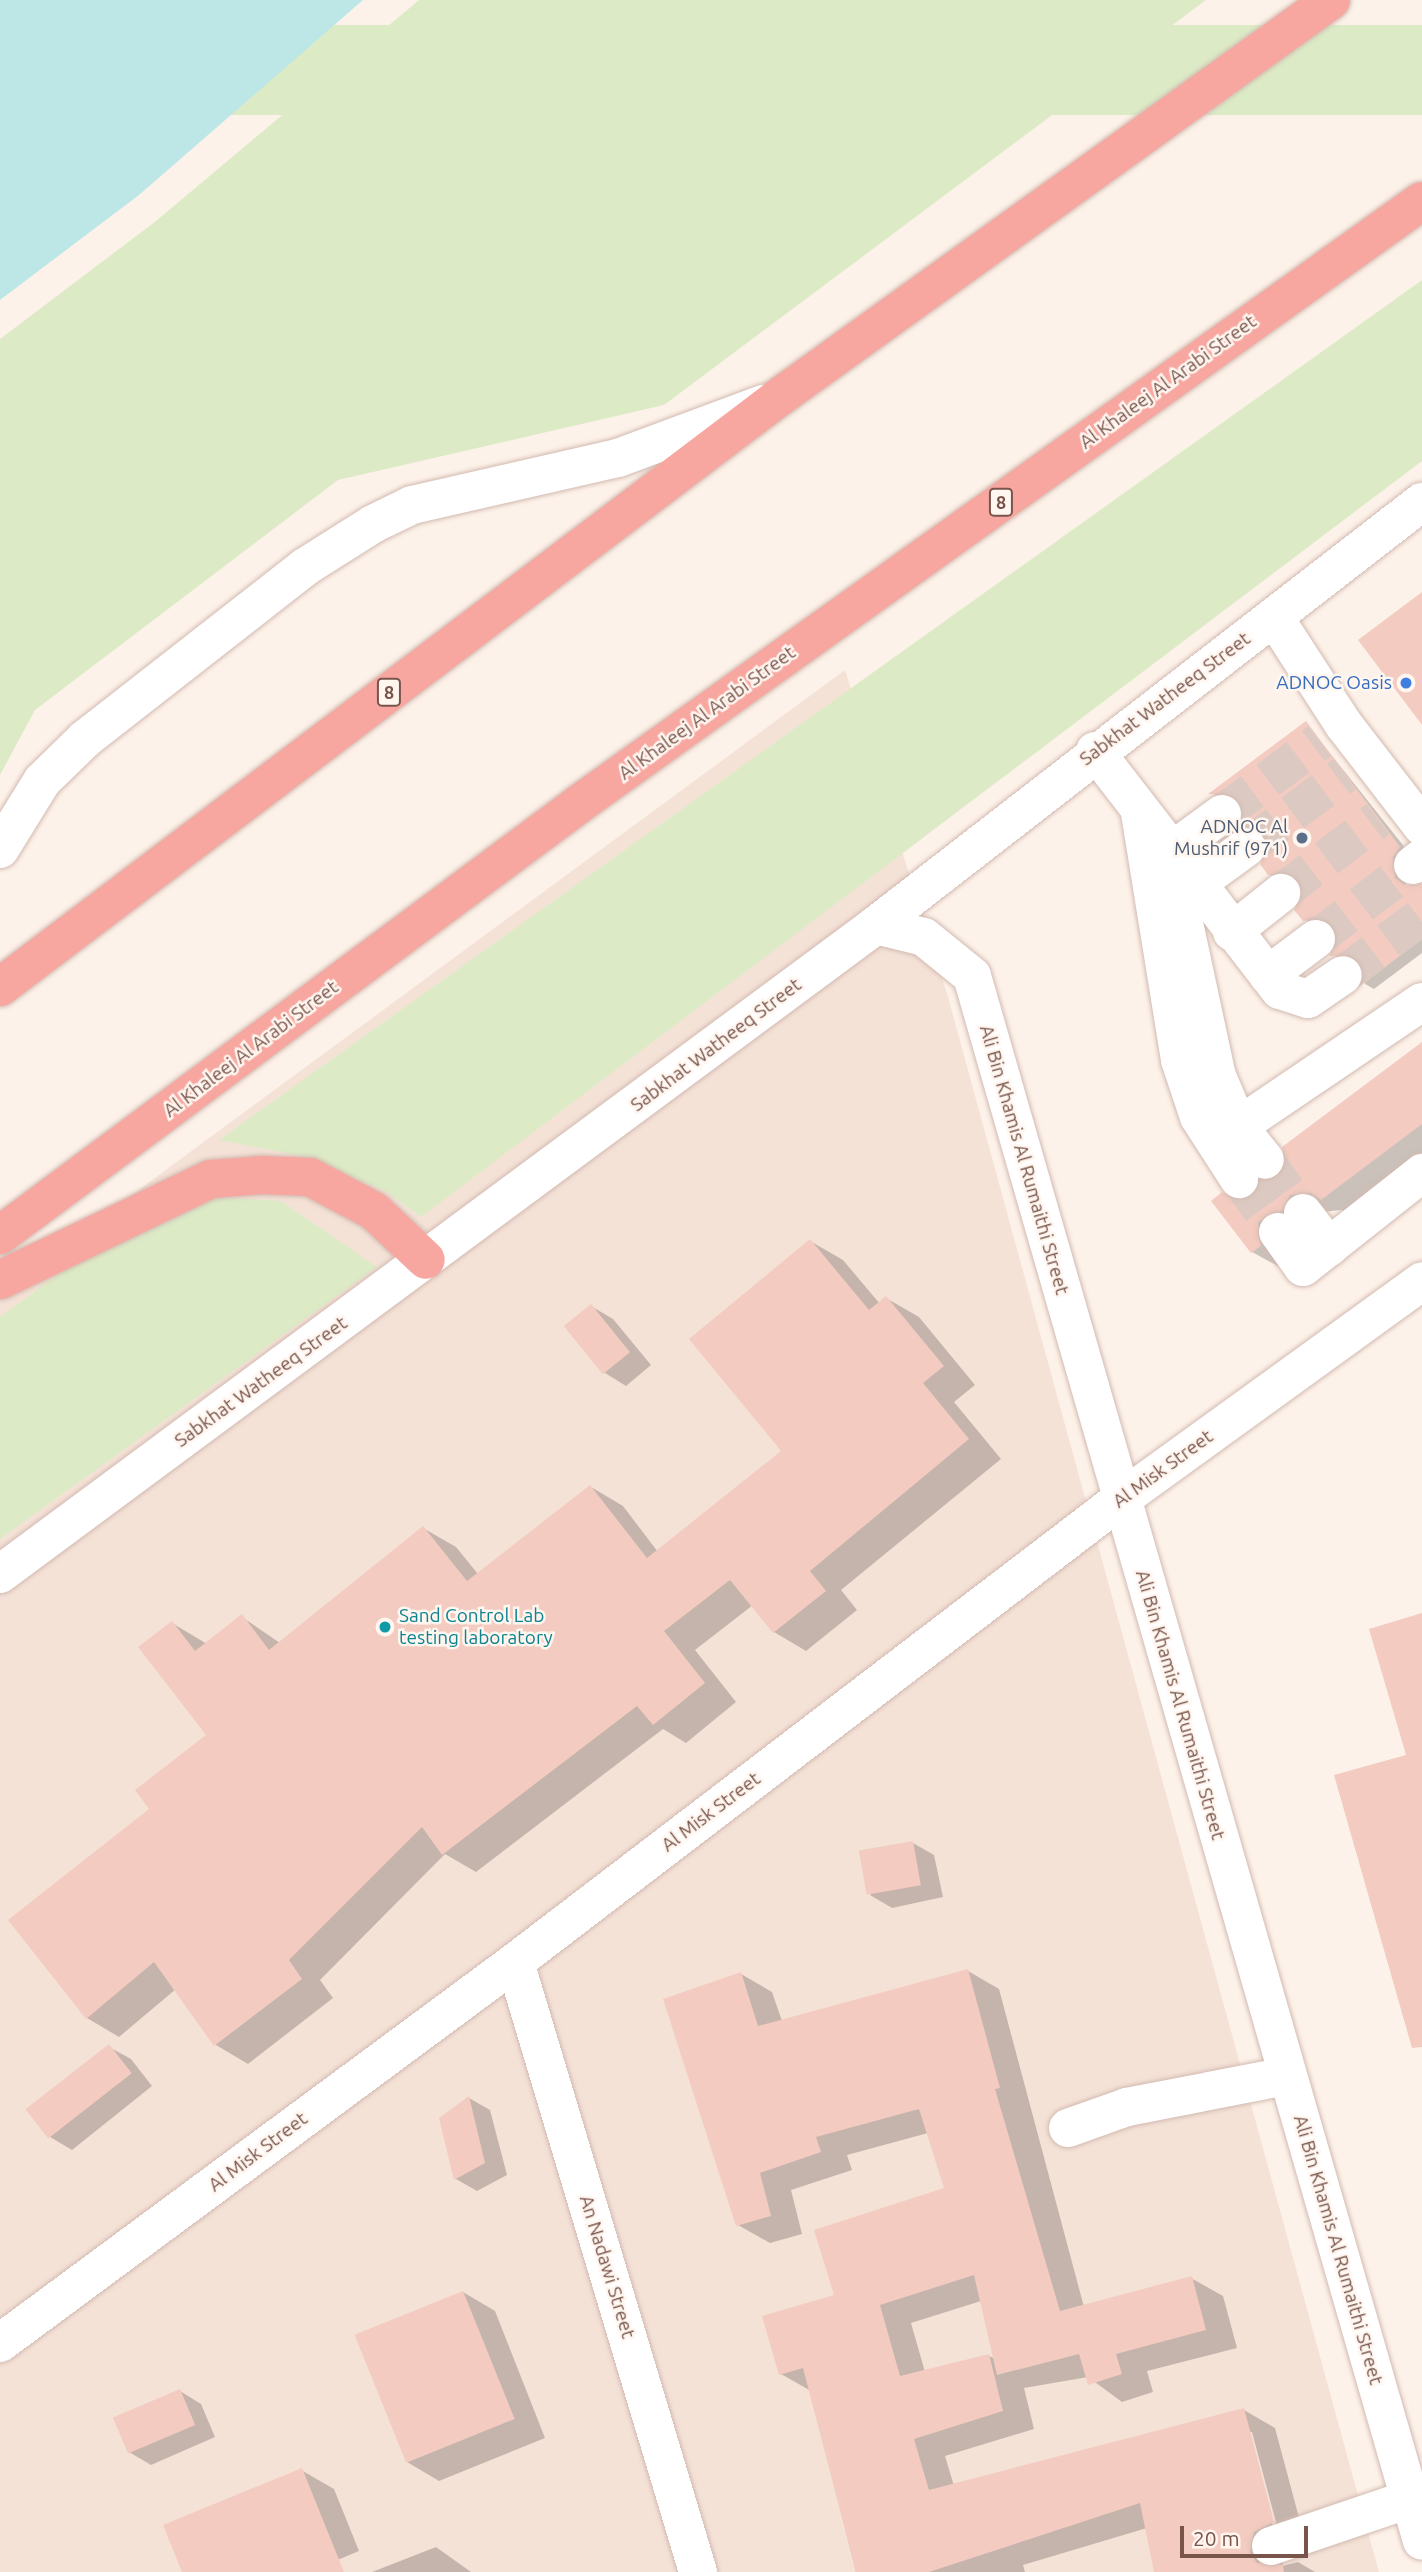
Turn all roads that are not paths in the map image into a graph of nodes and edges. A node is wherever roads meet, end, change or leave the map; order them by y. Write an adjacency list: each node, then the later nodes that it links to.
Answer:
1 (1332, 0): 3 (highway, 8)
2 (1422, 201): 26 (highway, Al Khaleej Al Arabi Street / 8)
3 (778, 398): 11 (street); 20 (highway, 8)
4 (1422, 502): 5 (street, Sabkhat Watheeq Street)
5 (1274, 617): 6 (street, Sabkhat Watheeq Street); 9 (street)
6 (1095, 751): 7 (street); 15 (street, Sabkhat Watheeq Street)
7 (1140, 813): 12 (street); 22 (street)
8 (1222, 814): 12 (street)
9 (1401, 815)
10 (1247, 847): 13 (street)
11 (0, 849)
12 (1169, 853): 13 (street); 22 (street)
13 (1195, 885): 16 (street)
14 (1282, 893): 16 (street)
15 (876, 925): 27 (street, Sabkhat Watheeq Street); 30 (street, Ali Bin Khamis Al Rumaithi Street)
16 (1232, 932): 18 (street)
17 (1316, 939): 18 (street)
18 (1268, 975): 19 (street)
19 (1343, 975)
20 (0, 987)
21 (1422, 1002): 22 (street)
22 (1226, 1135): 23 (street)
23 (1252, 1170)
24 (1422, 1173): 25 (street)
25 (1291, 1223)
26 (0, 1235)
27 (426, 1260): 28 (highway); 31 (street, Sabkhat Watheeq Street)
28 (0, 1280)
29 (1422, 1281): 30 (street, Al Misk Street)
30 (1120, 1500): 32 (street, Al Misk Street); 33 (street, Ali Bin Khamis Al Rumaithi Street)
31 (0, 1574)
32 (515, 1962): 35 (street, Al Misk Street); 39 (street, An Nadawi Street)
33 (1287, 2076): 34 (street); 36 (street, Ali Bin Khamis Al Rumaithi Street)
34 (1068, 2128)
35 (0, 2343)
36 (1410, 2499): 37 (street, Ali Bin Khamis Al Rumaithi Street); 38 (street)
37 (1422, 2541)
38 (1271, 2546)
39 (698, 2572)

